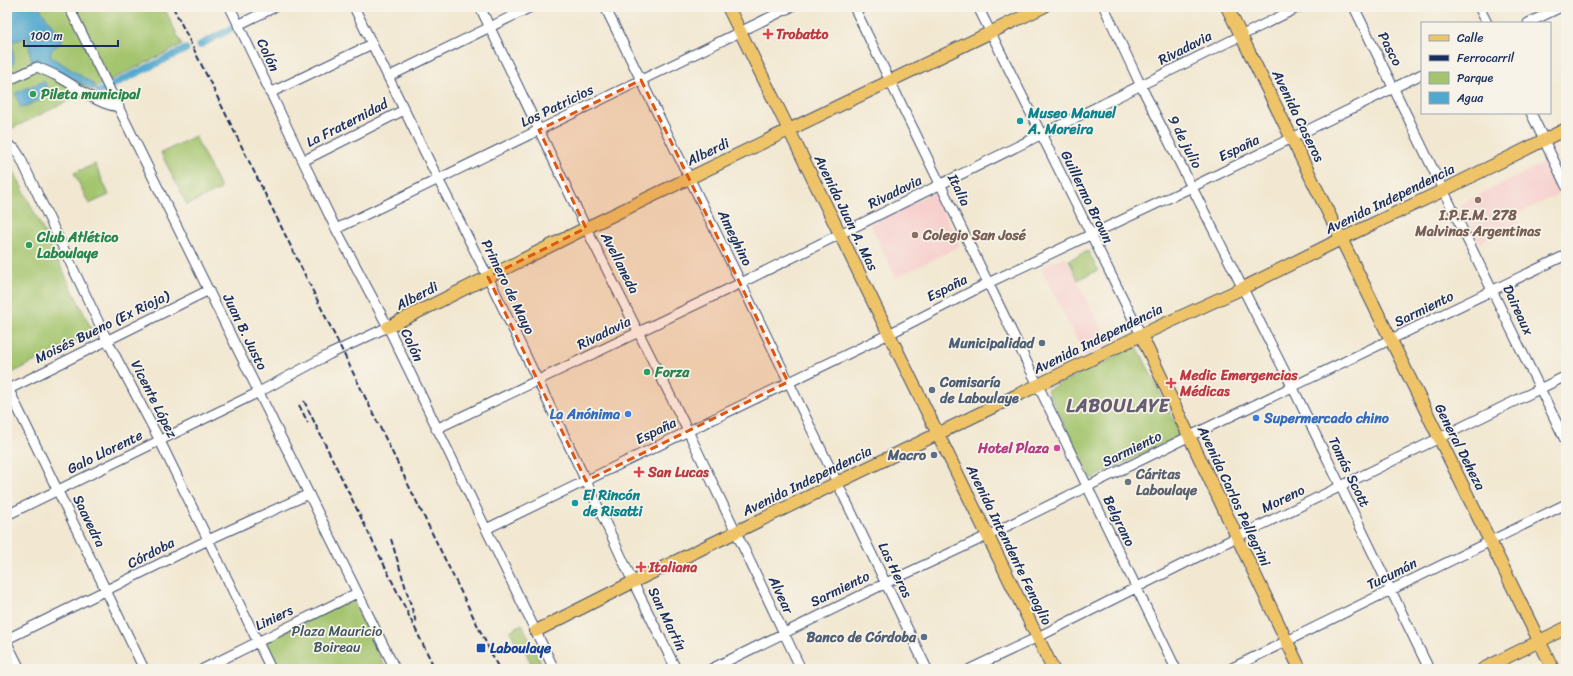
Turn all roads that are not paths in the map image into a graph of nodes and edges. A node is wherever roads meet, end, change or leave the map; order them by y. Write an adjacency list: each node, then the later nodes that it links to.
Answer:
1 (70, 7): 35 (street, Juan B. Justo)
2 (230, 7): 21 (street, Colón)
3 (275, 7): 21 (street)
4 (354, 7): 26 (street, Primero de Mayo)
5 (480, 7): 22 (street, Avellaneda)
6 (530, 7): 22 (street)
7 (605, 7): 29 (street, Ameghino)
8 (728, 7): 23 (main road, Avenida Juan A. Mas)
9 (791, 7): 23 (street, Los Patricios)
10 (854, 7): 30 (street, Italia)
11 (978, 7): 24 (street, Guillermo Brown)
12 (1043, 7): 24 (main road, Alberdi)
13 (1104, 7): 32 (street, 9 de julio)
14 (1228, 7): 25 (main road, Avenida Caseros)
15 (1299, 7): 25 (street, Rivadavia)
16 (1354, 7): 33 (street, Pasco)
17 (1479, 7): 19 (street)
18 (1561, 7): 20 (street)
19 (1486, 22)
20 (1530, 22)
21 (238, 25): 34 (street, Colón)
22 (490, 27): 28 (street); 39 (street, Avellaneda)
23 (740, 32): 29 (street, Los Patricios); 40 (main road, Avenida Juan A. Mas)
24 (990, 32): 30 (main road, Alberdi); 41 (street, Guillermo Brown)
25 (1241, 35): 32 (street, Rivadavia); 42 (main road, Avenida Caseros)
26 (372, 44): 28 (street, Primero de Mayo); 34 (street)
27 (1421, 74): 33 (street, España)
28 (388, 77): 36 (street, Primero de Mayo)
29 (641, 80): 39 (street, Los Patricios); 46 (street, Ameghino)
30 (891, 80): 40 (main road, Alberdi); 48 (street, Italia)
31 (7, 81): 35 (street)
32 (1141, 86): 41 (street, Rivadavia); 50 (street, 9 de julio)
33 (1394, 88): 42 (street, España); 51 (street, Pasco)
34 (270, 93): 45 (street, Colón)
35 (119, 107): 62 (street, Juan B. Justo)
36 (404, 110): 45 (street, La Fraternidad); 47 (street, Primero de Mayo)
37 (1531, 114): 43 (street)
38 (1566, 129): 43 (main road, Avenida Independencia)
39 (539, 130): 47 (street, Los Patricios); 52 (street, Avellaneda)
40 (789, 130): 46 (main road, Alberdi); 54 (main road, Avenida Juan A. Mas)
41 (1042, 135): 48 (street, Rivadavia); 55 (street, Guillermo Brown)
42 (1292, 138): 50 (street, España); 56 (main road, Avenida Caseros)
43 (1544, 140): 49 (street); 51 (main road, Avenida Independencia)
44 (8, 144): 68 (street, Vicente López)
45 (303, 162): 53 (street, Colón)
46 (690, 178): 52 (main road, Alberdi); 59 (street, Ameghino)
47 (438, 180): 53 (street, Los Patricios); 58 (street, Primero de Mayo)
48 (942, 184): 54 (street, Rivadavia); 60 (street, Italia)
49 (1566, 186)
50 (1192, 187): 55 (street, España); 61 (street, 9 de julio)
51 (1444, 190): 56 (main road, Avenida Independencia); 63 (street, Daireaux)
52 (586, 228): 58 (main road, Alberdi); 65 (street, Avellaneda)
53 (336, 229): 64 (street, Colón)
54 (840, 235): 59 (street, Rivadavia); 66 (main road, Avenida Juan A. Mas)
55 (1090, 236): 60 (street, España); 67 (street, Guillermo Brown)
56 (1341, 239): 61 (main road, Avenida Independencia); 69 (main road, General Deheza)
57 (1566, 255): 63 (street, Sarmiento)
58 (488, 277): 64 (main road, Alberdi); 71 (street, Primero de Mayo)
59 (741, 283): 65 (street, Rivadavia); 72 (street, Ameghino)
60 (988, 283): 66 (street, España); 73 (street, Italia)
61 (1243, 288): 67 (main road, Avenida Independencia); 74 (street, Tomás Scott)
62 (209, 290): 68 (street, Moisés Bueno (Ex Rioja)); 77 (street, Juan B. Justo)
63 (1494, 291): 69 (street, Sarmiento); 76 (street, Daireaux)
64 (388, 327): 77 (street, Galo Llorente); 78 (street, Colón)
65 (639, 332): 71 (street, Rivadavia); 79 (street, Avellaneda)
66 (889, 334): 72 (street, España); 80 (main road, Avenida Juan A. Mas)
67 (1141, 335): 73 (main road, Avenida Independencia); 81 (main road, Avenida Carlos Pellegrini)
68 (107, 340): 75 (street, Moisés Bueno (Ex Rioja)); 83 (street, Vicente López)
69 (1391, 340): 74 (street, Sarmiento); 82 (main road, General Deheza)
70 (1566, 376): 76 (street, Moreno)
71 (537, 381): 78 (street, Rivadavia); 85 (street, Primero de Mayo)
72 (788, 382): 79 (street, España); 86 (street, Ameghino)
73 (1038, 385): 80 (main road, Avenida Independencia); 87 (street, Belgrano)
74 (1293, 388): 81 (street, Sarmiento); 88 (street, Tomás Scott)
75 (8, 389): 89 (street, Saavedra)
76 (1540, 389): 82 (street, Moreno); 84 (street, Daireaux)
77 (258, 392): 83 (street, Galo Llorente); 90 (street, Juan B. Justo)
78 (436, 429): 93 (street, Colón)
79 (688, 431): 85 (street, España); 94 (street, Avellaneda)
80 (938, 433): 86 (main road, Avenida Independencia); 95 (main road, Avenida Intendente Fenoglio)
81 (1190, 436): 87 (street, Sarmiento); 96 (main road, Avenida Carlos Pellegrini)
82 (1439, 439): 88 (street, Moreno); 98 (main road, General Deheza)
83 (160, 441): 89 (street, Galo Llorente); 97 (street, Vicente López)
84 (1566, 442)
85 (586, 481): 93 (street, España); 99 (street, Primero de Mayo)
86 (838, 483): 94 (main road, Avenida Independencia); 100 (street, Las Heras)
87 (1087, 486): 95 (street, Sarmiento); 101 (street, Belgrano)
88 (1340, 488): 96 (street, Moreno); 102 (street, Tomás Scott)
89 (59, 490): 92 (street, Galo Llorente); 103 (street, Saavedra)
90 (309, 494): 97 (street, Córdoba); 104 (street, Juan B. Justo)
91 (1566, 504): 98 (street, Tucumán)
92 (7, 515)
93 (486, 529): 106 (street, Colón)
94 (736, 532): 99 (main road, Avenida Independencia); 107 (street, Alvear)
95 (989, 535): 100 (street, Sarmiento); 108 (main road, Avenida Intendente Fenoglio)
96 (1237, 537): 101 (street, Moreno); 110 (main road, Avenida Carlos Pellegrini)
97 (208, 540): 103 (street, Córdoba); 112 (street, Vicente López)
98 (1491, 541): 102 (street, Tucumán); 111 (main road, General Deheza)
99 (632, 582): 106 (main road, Avenida Independencia); 120 (street, San Martín)
100 (886, 583): 107 (street, Sarmiento); 123 (street, Las Heras)
101 (1136, 588): 108 (street, Moreno); 126 (street, Belgrano)
102 (1391, 590): 110 (street, Tucumán); 129 (street, Tomás Scott)
103 (107, 591): 109 (street, Córdoba); 115 (street, Saavedra)
104 (357, 593): 112 (street, Liniers); 118 (street, Juan B. Justo)
105 (1566, 628): 111 (main road)
106 (536, 631): 119 (street, Colón)
107 (783, 633): 121 (street, Sarmiento); 122 (street, Alvear)
108 (1038, 637): 124 (street, Moreno); 125 (main road, Avenida Intendente Fenoglio)
109 (7, 639)
110 (1286, 641): 127 (street, Tucumán); 128 (main road, Avenida Carlos Pellegrini)
111 (1539, 641): 130 (main road); 131 (main road, General Deheza)
112 (258, 642): 116 (street, Liniers); 117 (street, Vicente López)
113 (7, 643): 114 (street)
114 (20, 669)
115 (144, 669)
116 (203, 669)
117 (271, 669)
118 (395, 669)
119 (554, 669)
120 (676, 669)
121 (711, 669)
122 (801, 669)
123 (927, 669)
124 (970, 669)
125 (1053, 669)
126 (1176, 669)
127 (1230, 669)
128 (1300, 669)
129 (1429, 669)
130 (1483, 669)
131 (1553, 669)

